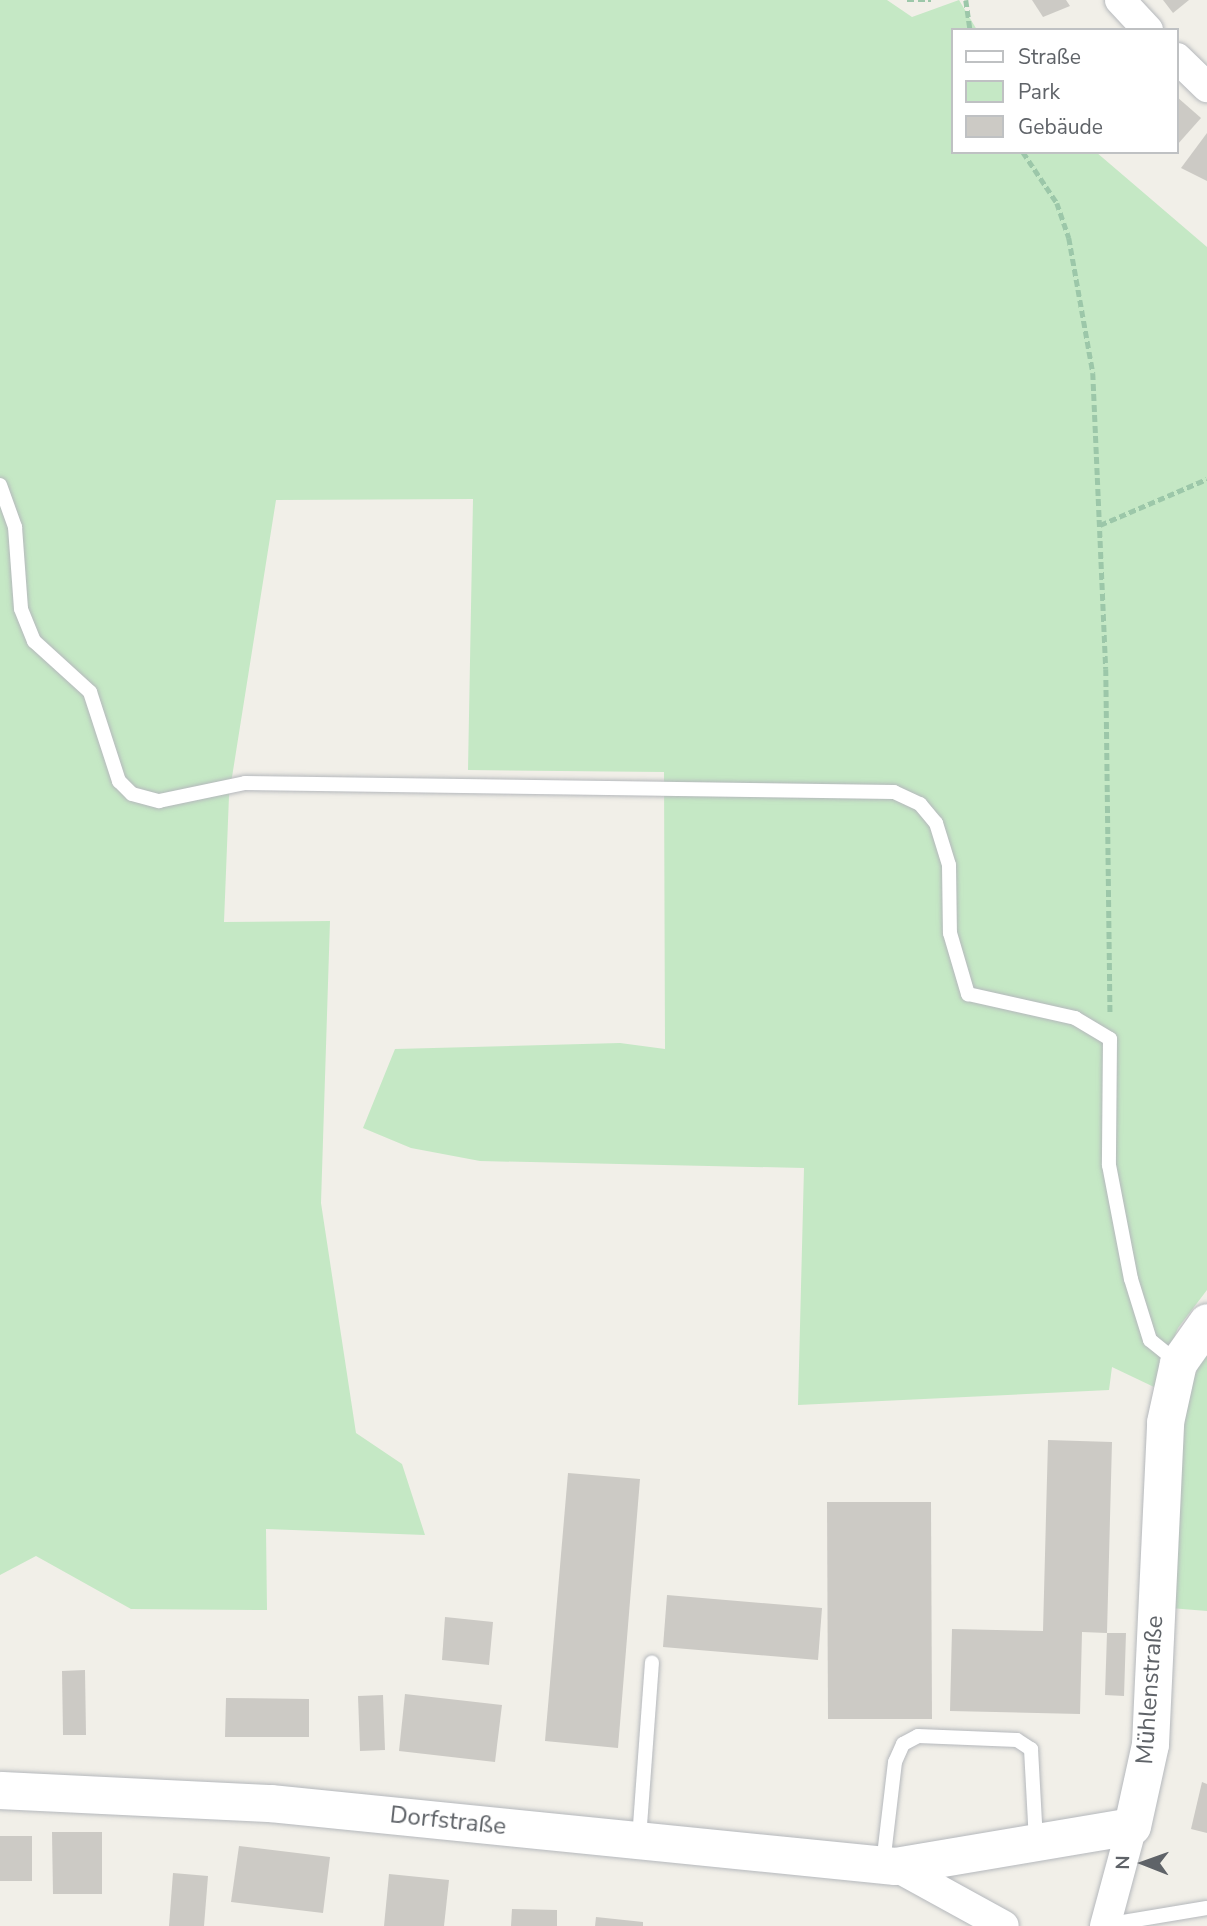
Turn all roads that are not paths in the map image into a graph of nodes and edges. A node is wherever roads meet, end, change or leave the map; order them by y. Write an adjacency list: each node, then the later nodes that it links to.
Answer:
1 (1120, 0): 2 (street)
2 (1146, 28)
3 (1179, 60): 4 (street)
4 (1207, 87)
5 (0, 485): 7 (lane)
6 (1207, 1322): 7 (street, Mühlenstraße)
7 (1178, 1363): 10 (street, Mühlenstraße)
8 (652, 1662): 11 (lane)
9 (0, 1790): 11 (street, Dorfstraße)
10 (1132, 1826): 12 (street); 15 (street)
11 (639, 1841): 13 (street, Dorfstraße)
12 (1036, 1842): 13 (street); 13 (lane)
13 (889, 1866): 16 (street)
14 (1207, 1908): 15 (lane)
15 (1105, 1925)
16 (1004, 1926)

